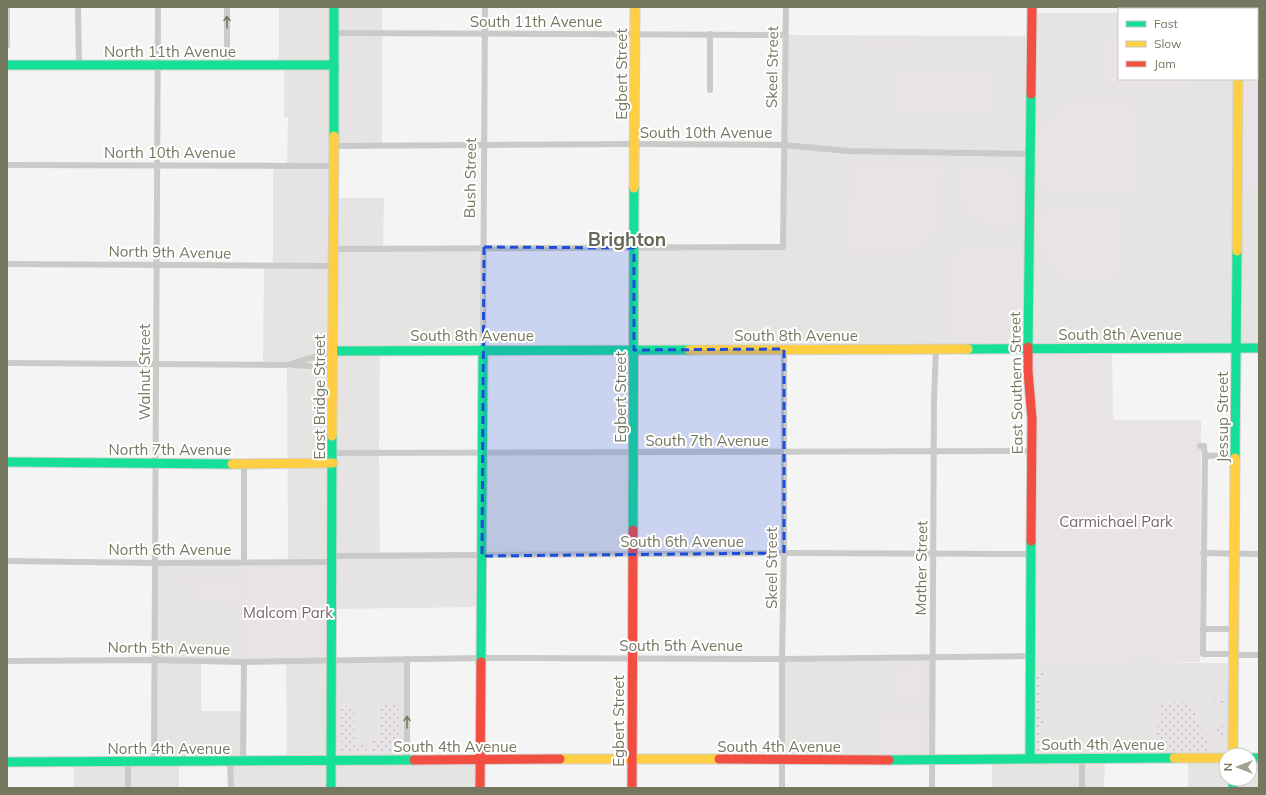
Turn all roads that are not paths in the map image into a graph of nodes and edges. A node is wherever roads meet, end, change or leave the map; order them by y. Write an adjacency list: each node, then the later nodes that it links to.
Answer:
1 (7, 7): 15 (street)
2 (78, 7): 17 (street)
3 (158, 7): 18 (street, Walnut Street)
4 (227, 7): 19 (street, one-way to 4)
5 (334, 7): 10 (street, East Bridge Street)
6 (485, 7): 11 (street, Bush Street)
7 (635, 7): 12 (street, Egbert Street)
8 (786, 7): 14 (street, Skeel Street)
9 (1032, 7): 27 (street, East Southern Street)
10 (334, 33): 11 (street, South 11th Avenue); 20 (street, East Bridge Street)
11 (485, 33): 12 (street, South 11th Avenue); 26 (street, Bush Street)
12 (635, 34): 13 (street, South 11th Avenue); 23 (street, Egbert Street)
13 (710, 34): 14 (street, South 11th Avenue); 22 (street)
14 (785, 35): 24 (street, Skeel Street)
15 (7, 46)
16 (7, 64): 17 (street, North 11th Avenue)
17 (79, 65): 18 (street, North 11th Avenue)
18 (158, 65): 19 (street, North 11th Avenue); 28 (street, Walnut Street)
19 (227, 65): 20 (street, North 11th Avenue)
20 (334, 65): 25 (street, East Bridge Street)
21 (1238, 80): 37 (street, Jessup Street)
22 (710, 90)
23 (635, 144): 24 (street, South 10th Avenue); 26 (street, South 10th Avenue); 32 (street, Egbert Street)
24 (784, 145): 27 (street, South 10th Avenue); 32 (street, Skeel Street)
25 (334, 146): 26 (street, South 10th Avenue); 30 (street, East Bridge Street)
26 (485, 146): 31 (street, Bush Street)
27 (1030, 154): 42 (street, East Southern Street)
28 (158, 165): 29 (street, North 10th Avenue); 30 (street, North 10th Avenue); 35 (street, Walnut Street)
29 (7, 166)
30 (334, 166): 33 (street, East Bridge Street)
31 (484, 246): 32 (street); 33 (street); 39 (street, Bush Street)
32 (634, 248): 43 (street, Egbert Street)
33 (334, 249): 36 (street, East Bridge Street)
34 (7, 264): 35 (street, North 9th Avenue)
35 (157, 264): 36 (street, North 9th Avenue); 46 (street, Walnut Street)
36 (333, 266): 44 (street, East Bridge Street)
37 (1236, 348): 38 (street, South 8th Avenue); 42 (street, South 8th Avenue); 56 (street, Jessup Street)
38 (1259, 348)
39 (483, 349): 43 (street, South 8th Avenue); 44 (street, South 8th Avenue); 54 (street)
40 (784, 349): 41 (street, South 8th Avenue); 43 (street, South 8th Avenue); 50 (street, Skeel Street)
41 (936, 349): 42 (street, South 8th Avenue); 51 (street, Mather Street)
42 (1028, 349): 52 (street, East Southern Street)
43 (634, 350): 55 (street, Egbert Street)
44 (333, 351): 47 (street); 48 (street, East Bridge Street)
45 (7, 363): 46 (street)
46 (157, 363): 47 (street); 61 (street, Walnut Street)
47 (288, 365): 48 (street)
48 (334, 373): 53 (street, East Bridge Street)
49 (1200, 446): 57 (street)
50 (784, 452): 51 (street, South 7th Avenue); 55 (street, South 7th Avenue); 62 (street, Skeel Street)
51 (934, 452): 52 (street, South 7th Avenue); 63 (street, Mather Street)
52 (1032, 452): 66 (street, East Southern Street)
53 (333, 453): 54 (street, South 7th Avenue); 60 (street, East Bridge Street)
54 (483, 453): 55 (street, South 7th Avenue); 68 (street)
55 (633, 453): 65 (street, Egbert Street)
56 (1236, 455): 57 (street); 64 (street, Jessup Street)
57 (1205, 456): 69 (street)
58 (7, 462): 61 (street, North 7th Avenue)
59 (244, 463): 60 (street, North 7th Avenue); 61 (street, North 7th Avenue); 73 (street)
60 (333, 463): 70 (street, East Bridge Street)
61 (156, 464): 72 (street, Walnut Street)
62 (784, 553): 63 (street, South 6th Avenue); 65 (street, South 6th Avenue); 83 (street, Skeel Street)
63 (934, 553): 66 (street, South 6th Avenue); 81 (street, Mather Street)
64 (1234, 553): 67 (street); 69 (street); 75 (street, Jessup Street)
65 (633, 554): 68 (street, South 6th Avenue); 80 (street, Egbert Street)
66 (1031, 554): 78 (street, East Southern Street)
67 (1259, 554)
68 (482, 556): 70 (street, South 6th Avenue); 79 (street)
69 (1202, 556): 74 (street)
70 (332, 559): 73 (street, North 6th Avenue); 85 (street, East Bridge Street)
71 (7, 561): 72 (street, North 6th Avenue)
72 (155, 562): 73 (street, North 6th Avenue); 84 (street, Walnut Street)
73 (244, 562)
74 (1203, 629): 75 (street); 76 (street)
75 (1234, 629): 76 (street, Jessup Street)
76 (1234, 654): 77 (street); 88 (street, Jessup Street)
77 (1259, 655)
78 (1031, 656): 81 (street, South 5th Avenue); 89 (street, East Southern Street)
79 (482, 658): 80 (street, South 5th Avenue); 82 (street, South 5th Avenue); 93 (street)
80 (632, 658): 83 (street, South 5th Avenue); 91 (street, Egbert Street)
81 (932, 658): 83 (street, South 5th Avenue); 95 (street, Mather Street)
82 (407, 659): 85 (street, South 5th Avenue); 97 (street, one-way to 82)
83 (782, 659): 94 (street, Skeel Street)
84 (154, 660): 86 (street, North 5th Avenue); 87 (street, North 5th Avenue); 100 (street, Walnut Street)
85 (332, 660): 87 (street, North 5th Avenue); 96 (street, East Bridge Street)
86 (7, 661)
87 (244, 662): 102 (street)
88 (1233, 747)
89 (1030, 758): 92 (street, South 4th Avenue); 95 (street, South 4th Avenue)
90 (1218, 758): 92 (street, South 4th Avenue)
91 (632, 759): 93 (street, South 4th Avenue); 94 (street, South 4th Avenue); 107 (street, Egbert Street)
92 (1082, 759): 110 (street)
93 (480, 760): 97 (street, South 4th Avenue); 106 (street)
94 (782, 760): 95 (street, South 4th Avenue); 108 (street, Skeel Street)
95 (932, 760): 109 (street, Mather Street)
96 (332, 761): 97 (street, South 4th Avenue); 102 (street, North 4th Avenue); 105 (street, East Bridge Street)
97 (407, 761)
98 (7, 762): 99 (street, North 4th Avenue)
99 (128, 762): 100 (street, North 4th Avenue); 103 (street)
100 (154, 762): 101 (street, North 4th Avenue)
101 (230, 762): 102 (street, North 4th Avenue); 104 (street)
102 (243, 762)
103 (128, 788)
104 (231, 788)
105 (331, 788)
106 (480, 788)
107 (632, 788)
108 (782, 788)
109 (932, 788)
110 (1082, 788)

